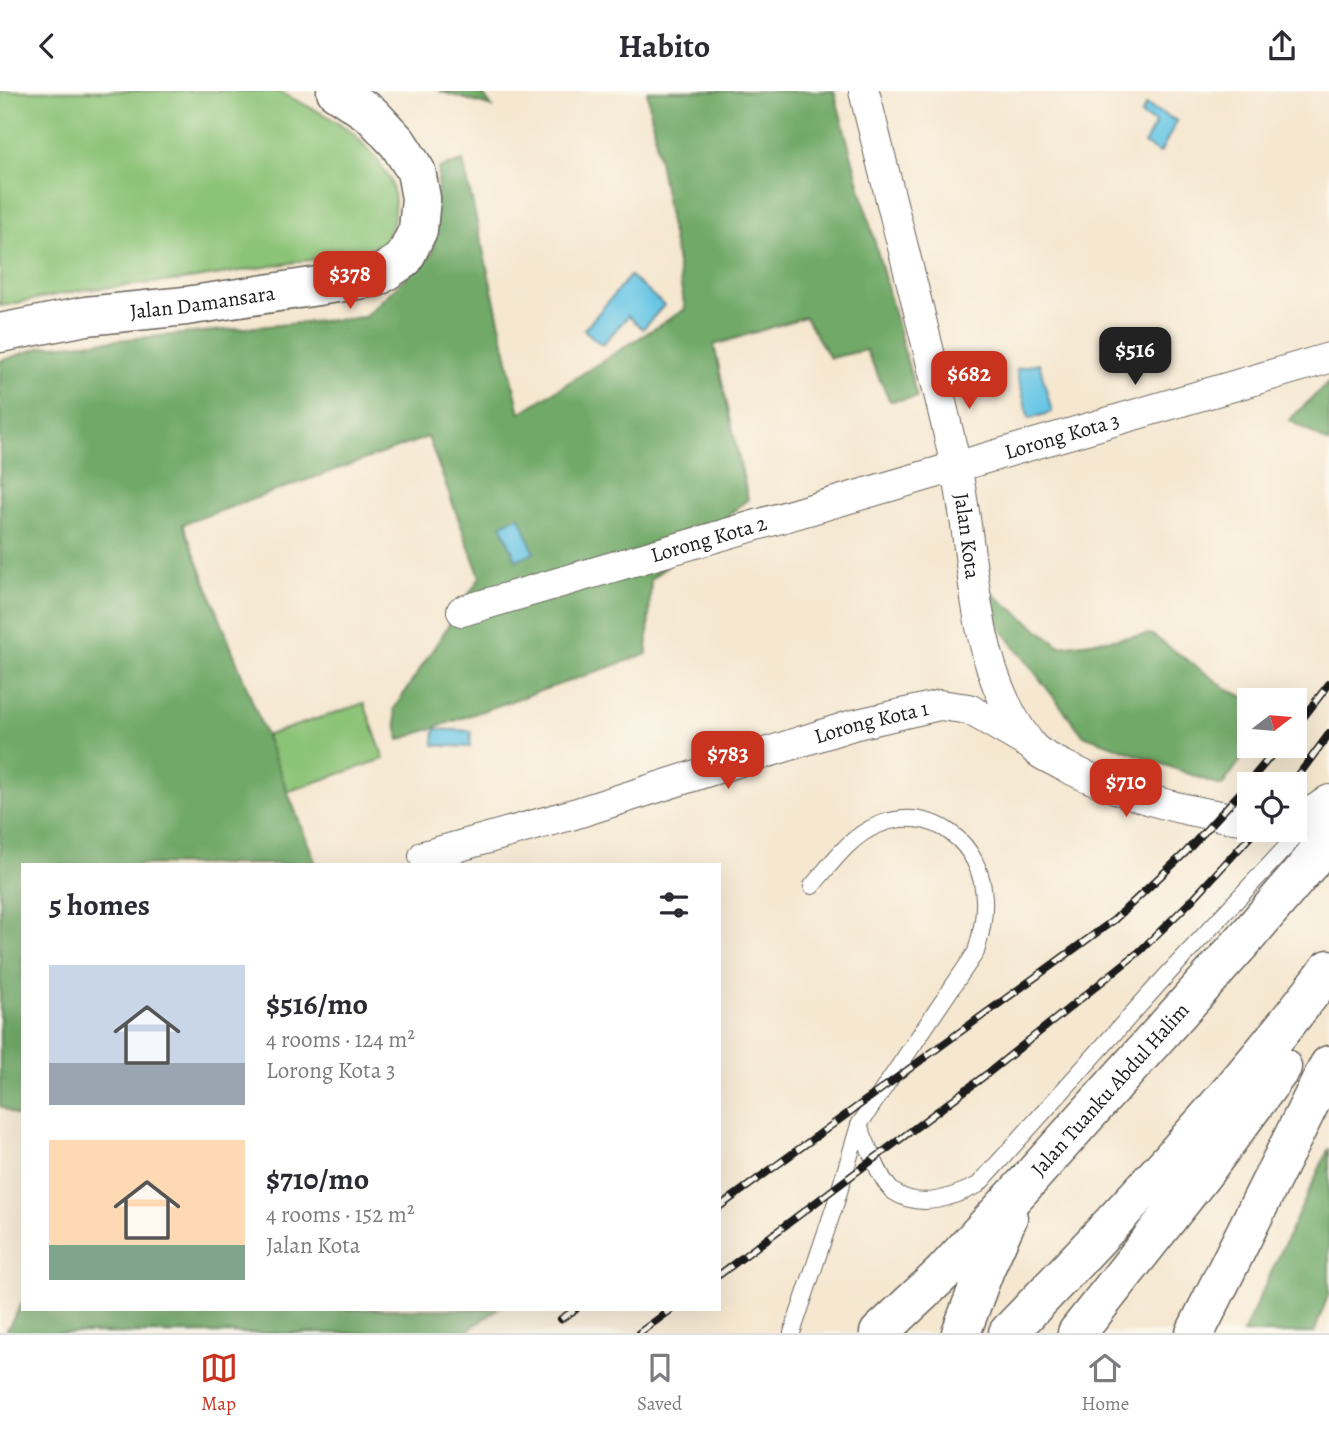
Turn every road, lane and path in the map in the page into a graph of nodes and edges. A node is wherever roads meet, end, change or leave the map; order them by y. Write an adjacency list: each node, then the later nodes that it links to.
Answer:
1 (336, 91): 3 (main road, Jalan Damansara)
2 (864, 91): 5 (street, Jalan Kota)
3 (0, 333)
4 (1329, 358): 5 (street, Lorong Kota 3)
5 (956, 465): 6 (street, Lorong Kota 2); 7 (street, Jalan Kota)
6 (462, 611)
7 (1032, 746): 9 (street, Jalan Kota); 10 (street, Lorong Kota 1)
8 (1317, 815): 15 (lane); 16 (main road, Jalan Tuanku Abdul Halim)
9 (1237, 817)
10 (424, 856)
11 (812, 886): 15 (lane)
12 (1329, 969): 20 (main road)
13 (1329, 1003): 21 (main road)
14 (1329, 1065): 22 (main road)
15 (859, 1125): 18 (lane)
16 (1026, 1183): 17 (main road); 19 (main road, Jalan Tuanku Abdul Halim)
17 (965, 1322)
18 (792, 1333)
19 (879, 1333)
20 (1007, 1333)
21 (1077, 1333)
22 (1195, 1333)

